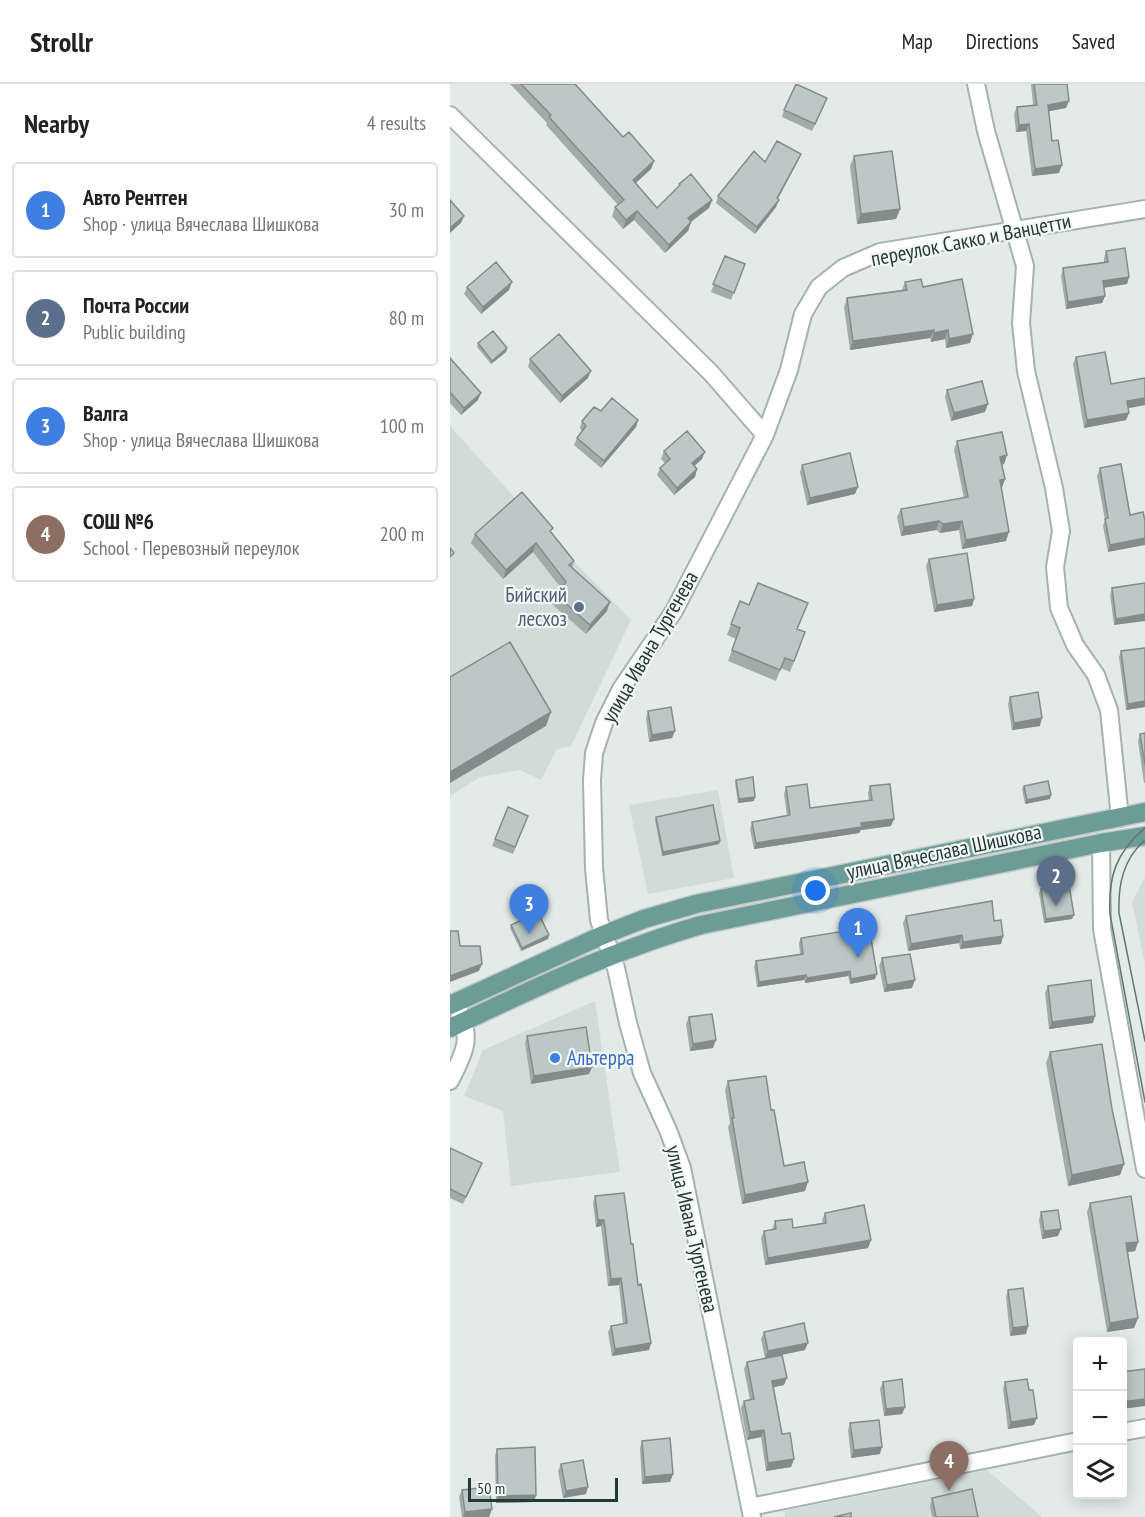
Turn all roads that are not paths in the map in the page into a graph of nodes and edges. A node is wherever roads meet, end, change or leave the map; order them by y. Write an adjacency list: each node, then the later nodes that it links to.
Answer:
1 (976, 84): 4 (street)
2 (450, 115): 5 (street)
3 (1145, 209): 4 (street, переулок Сакко и Ванцетти)
4 (1015, 230): 5 (street, переулок Сакко и Ванцетти); 7 (street)
5 (765, 435): 10 (street, улица Ивана Тургенева)
6 (1145, 812): 7 (main road, улица Вячеслава Шишкова)
7 (1120, 818): 10 (main road, улица Вячеслава Шишкова)
8 (1145, 836): 9 (main road, улица Вячеслава Шишкова)
9 (1101, 843): 11 (main road, улица Вячеслава Шишкова); 15 (street)
10 (603, 935): 11 (street, улица Ивана Тургенева); 12 (main road, улица Вячеслава Шишкова)
11 (611, 954): 13 (main road, улица Вячеслава Шишкова); 19 (street, улица Ивана Тургенева)
12 (452, 1004): 13 (street)
13 (457, 1025): 14 (street)
14 (450, 1082)
15 (1145, 1169)
16 (1145, 1428): 17 (street)
17 (1127, 1431)
18 (1073, 1442): 19 (street)
19 (751, 1512)

